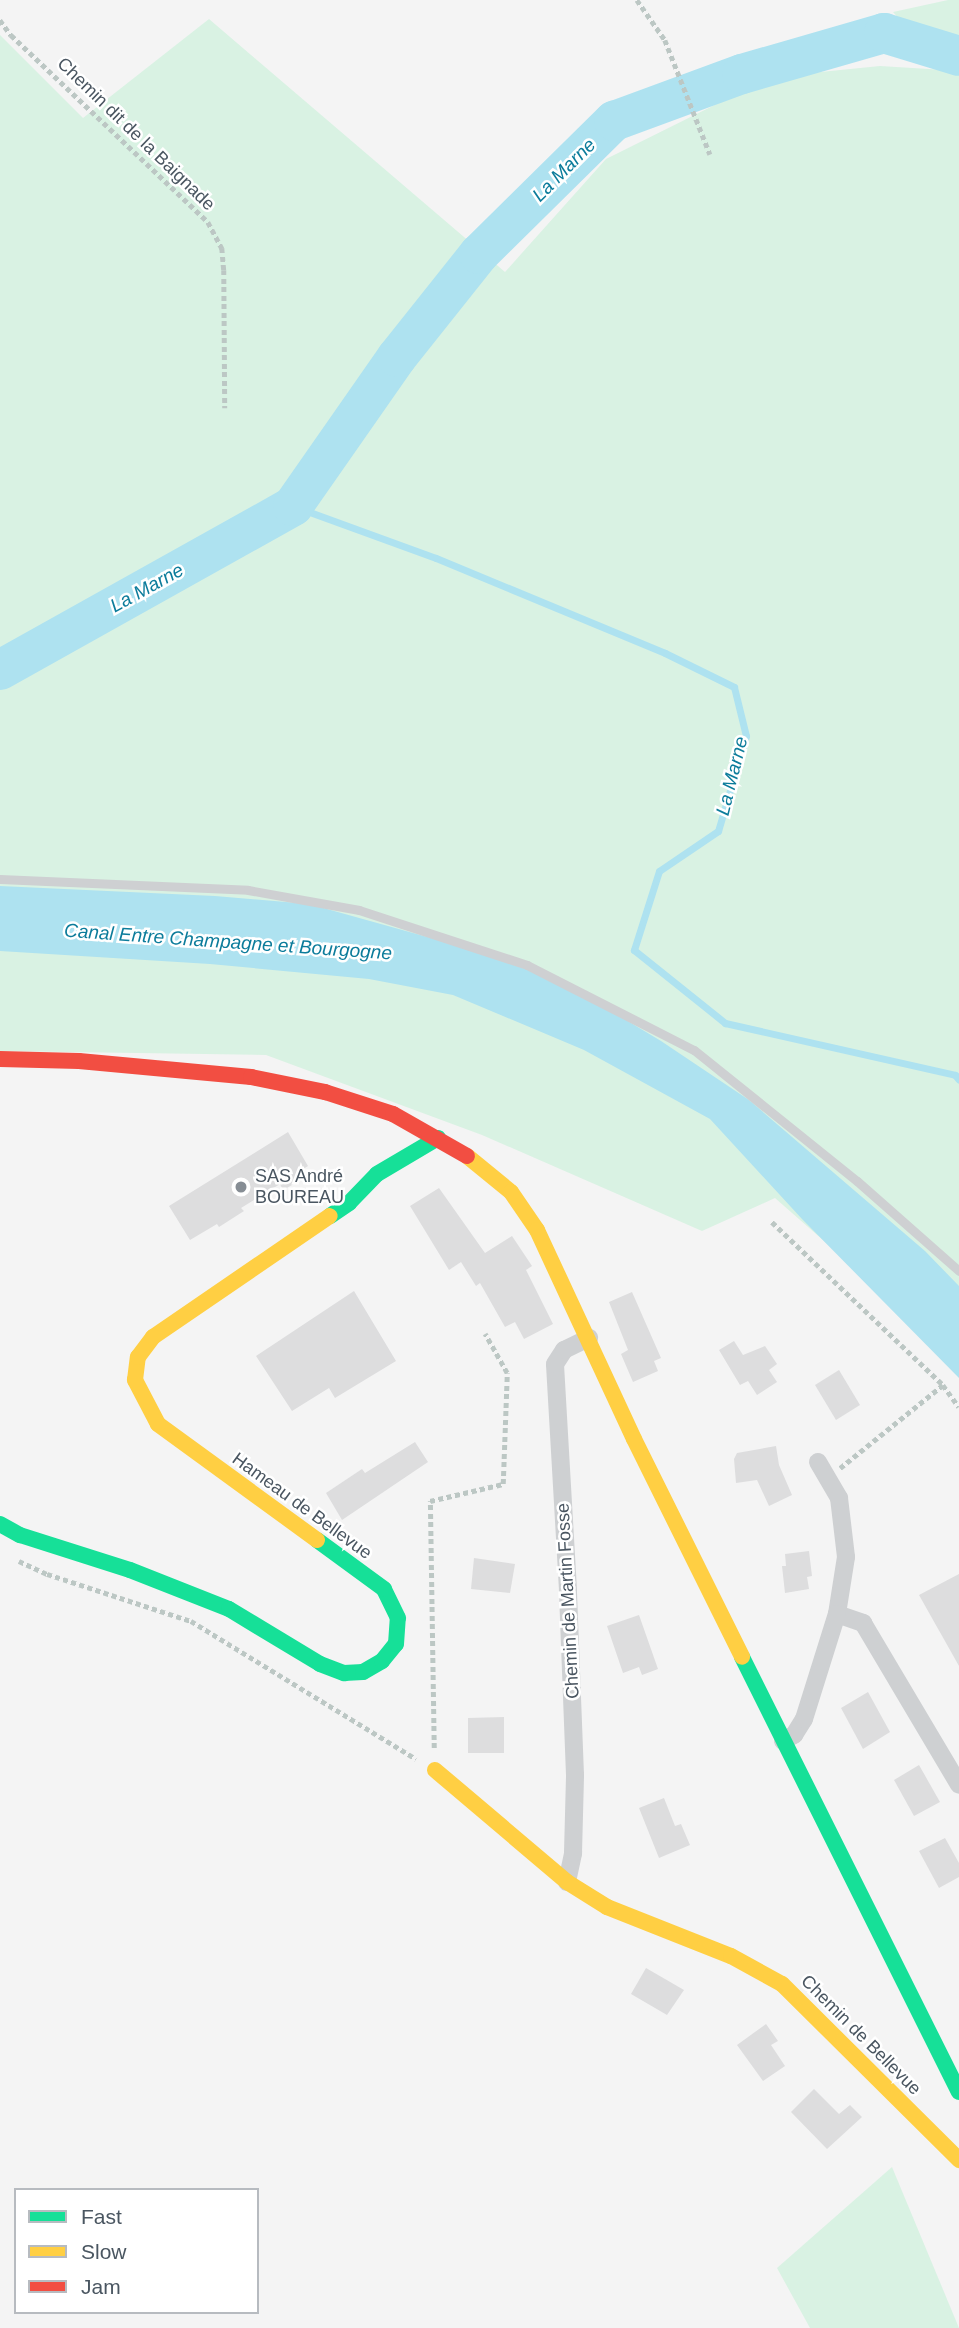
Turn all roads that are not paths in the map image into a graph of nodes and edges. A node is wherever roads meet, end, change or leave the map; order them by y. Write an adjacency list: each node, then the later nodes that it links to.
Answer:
1 (0, 879): 4 (lane)
2 (0, 1059): 3 (street)
3 (438, 1138): 5 (street); 7 (street, Hameau de Bellevue)
4 (959, 1271)
5 (589, 1338): 9 (street); 12 (street, Chemin de Martin Fosse)
6 (818, 1462): 8 (street)
7 (0, 1524)
8 (836, 1614): 9 (street); 11 (street)
9 (783, 1741): 13 (street)
10 (435, 1770): 12 (street, Chemin de Bellevue)
11 (959, 1785)
12 (566, 1882): 14 (street, Chemin de Bellevue)
13 (959, 2092)
14 (959, 2160)

